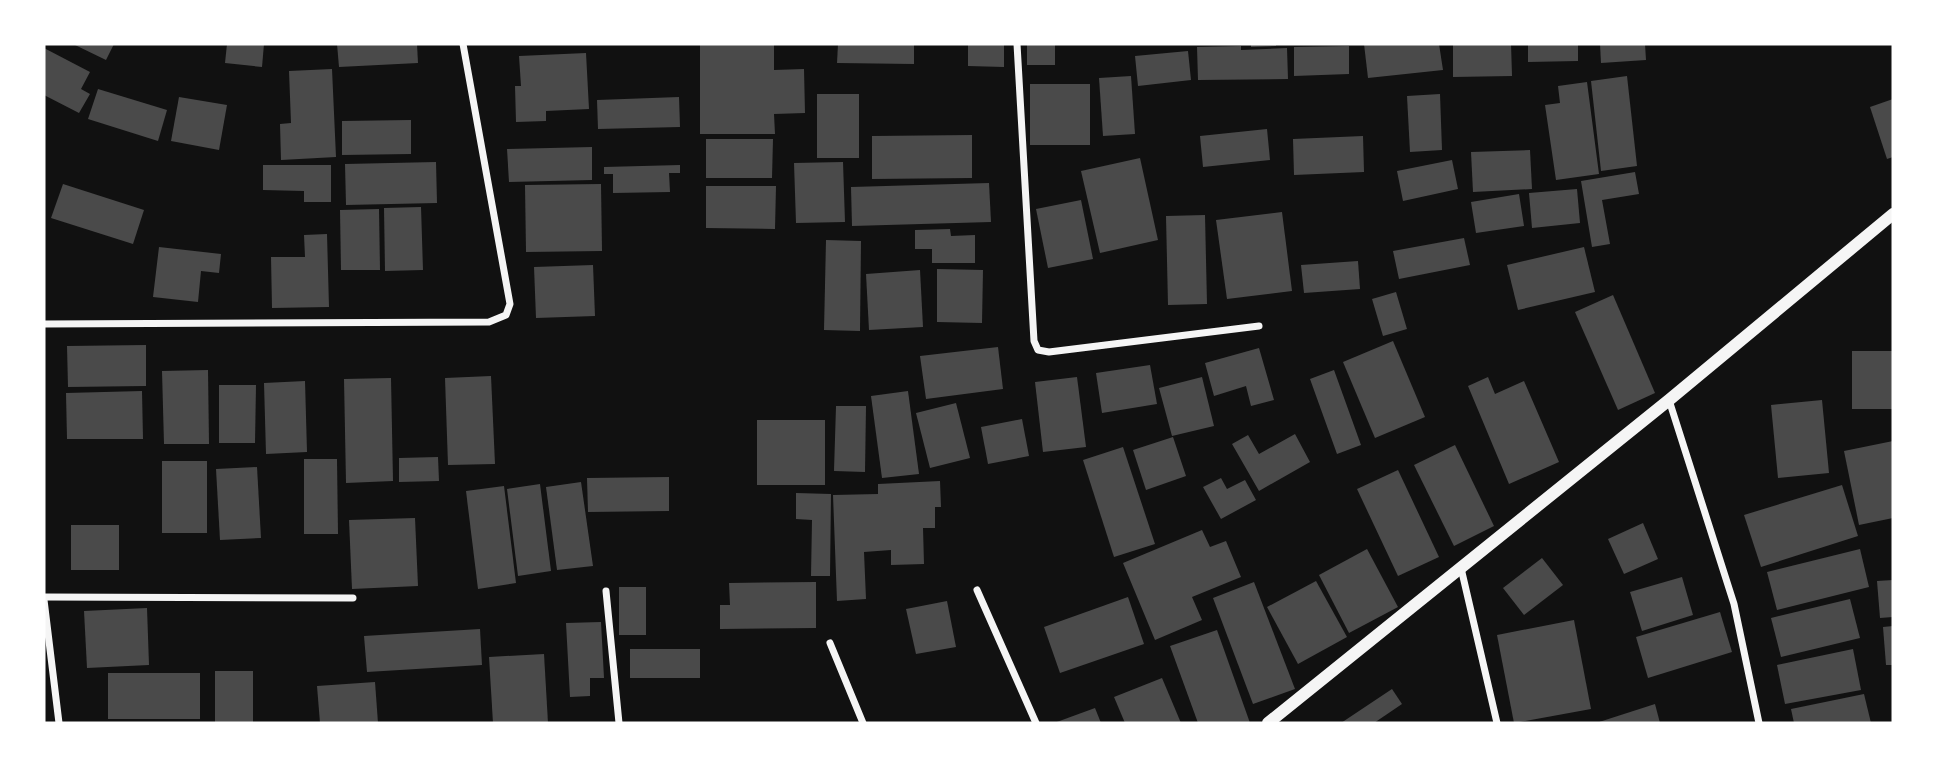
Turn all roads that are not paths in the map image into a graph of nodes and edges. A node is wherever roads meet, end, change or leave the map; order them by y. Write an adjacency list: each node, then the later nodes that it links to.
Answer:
1 (463, 44): 4 (street)
2 (1017, 44): 5 (street)
3 (1893, 214): 6 (street)
4 (44, 324)
5 (1259, 326)
6 (1669, 400): 7 (street); 19 (street)
7 (1461, 568): 17 (street); 18 (street)
8 (977, 590): 16 (street)
9 (606, 591): 14 (street)
10 (353, 598): 11 (street)
11 (44, 599): 13 (street)
12 (830, 643): 15 (street)
13 (59, 723)
14 (620, 723)
15 (863, 723)
16 (1036, 723)
17 (1268, 723)
18 (1497, 723)
19 (1759, 723)

